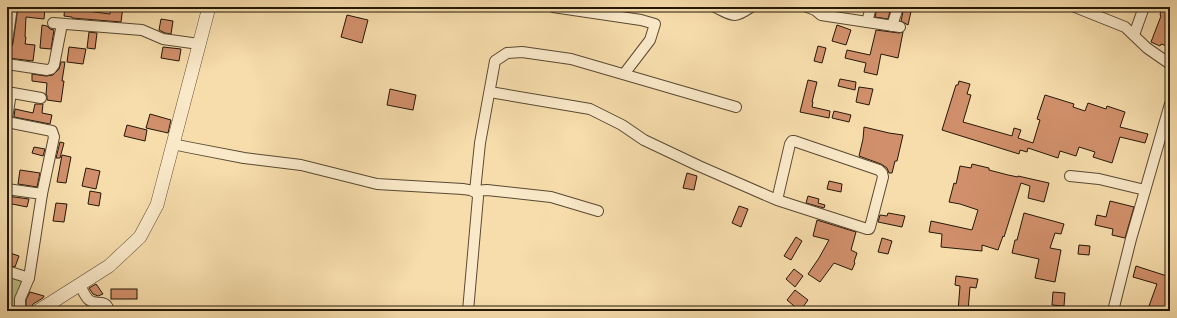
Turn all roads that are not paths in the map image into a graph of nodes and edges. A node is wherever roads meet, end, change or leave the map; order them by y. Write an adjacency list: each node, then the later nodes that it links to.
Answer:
1 (12, 7): 14 (street)
2 (209, 7): 15 (street)
3 (553, 7): 11 (street)
4 (717, 7): 5 (street)
5 (751, 7)
6 (807, 7): 12 (street)
7 (871, 7): 12 (street)
8 (898, 7): 12 (street)
9 (1075, 7): 13 (street)
10 (1144, 7): 13 (street)
11 (587, 10): 18 (street)
12 (867, 22)
13 (1134, 36): 17 (street)
14 (7, 42)
15 (199, 44): 16 (street); 26 (street)
16 (7, 64)
17 (1170, 64)
18 (624, 74): 19 (street); 23 (street)
19 (490, 92): 30 (street); 32 (street)
20 (9, 93): 21 (street); 24 (street)
21 (41, 98)
22 (1170, 104): 29 (street)
23 (736, 107)
24 (7, 118)
25 (7, 122): 31 (street)
26 (173, 144): 30 (street); 36 (street)
27 (1070, 176): 29 (street)
28 (7, 189): 31 (street)
29 (1145, 190): 41 (street)
30 (475, 192): 33 (street); 40 (street)
31 (42, 194): 35 (street)
32 (777, 200): 32 (street)
33 (598, 211)
34 (7, 272): 35 (street)
35 (29, 278): 37 (street)
36 (80, 285): 38 (street); 39 (street)
37 (20, 311)
38 (38, 311)
39 (109, 311)
40 (468, 311)
41 (1113, 311)

